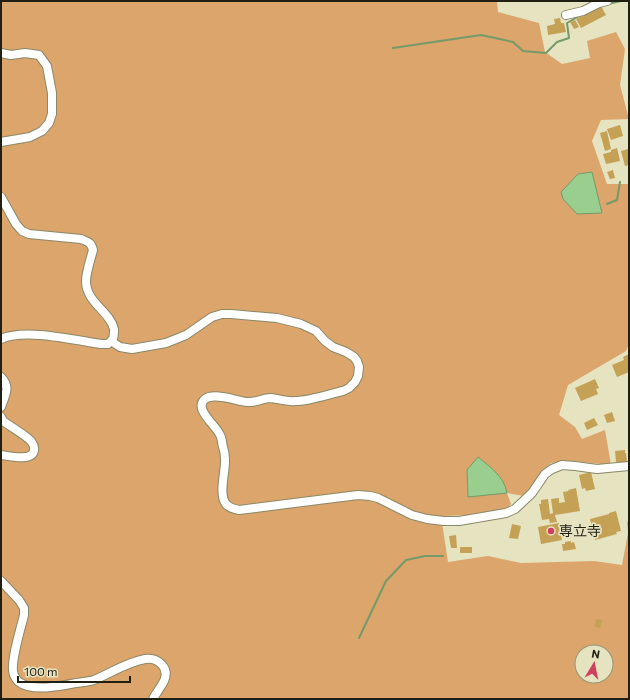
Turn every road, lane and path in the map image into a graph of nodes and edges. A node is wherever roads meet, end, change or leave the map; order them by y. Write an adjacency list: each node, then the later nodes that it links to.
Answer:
1 (607, 1): 2 (street)
2 (566, 15)
3 (1, 53): 4 (street)
4 (1, 142)
5 (1, 197): 7 (street)
6 (1, 339): 7 (street)
7 (111, 341): 12 (street)
8 (1, 376): 9 (street)
9 (1, 408)
10 (1, 417): 11 (street)
11 (1, 455)
12 (629, 466)
13 (1, 581): 14 (street)
14 (152, 699)

